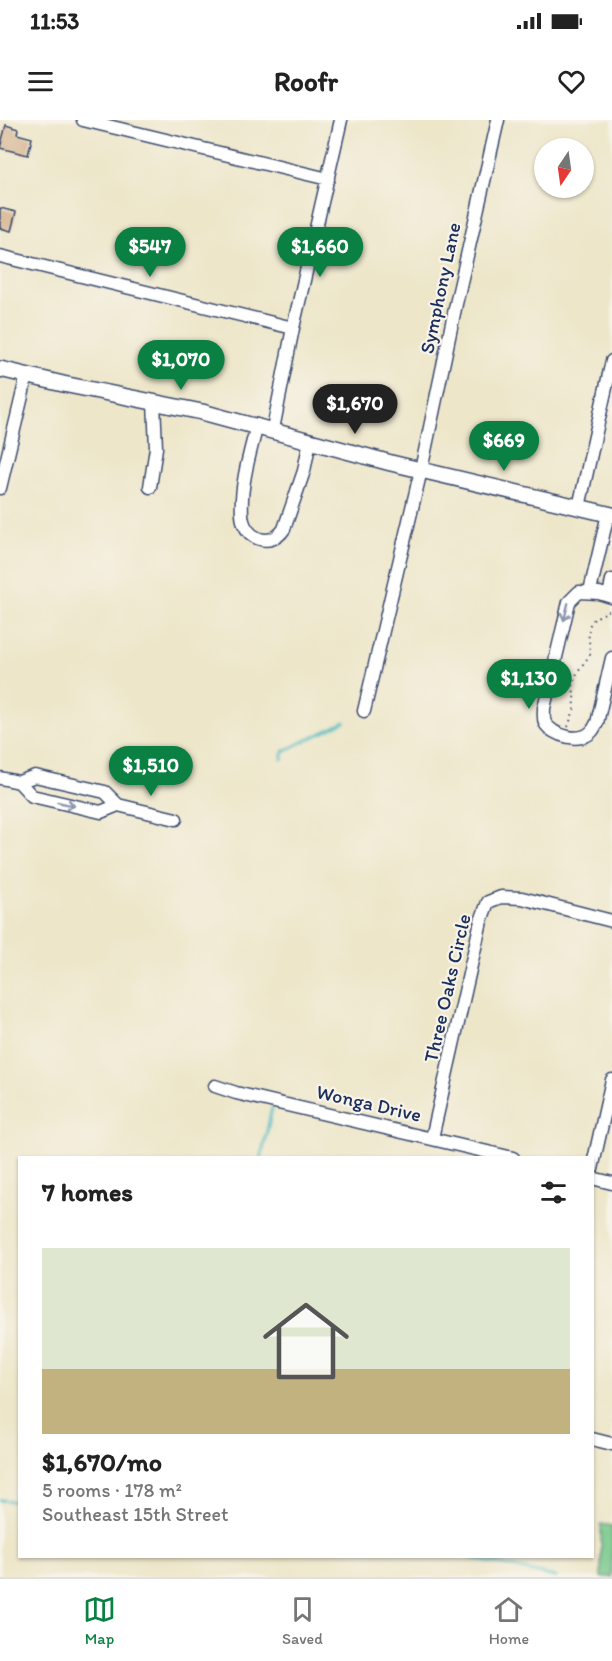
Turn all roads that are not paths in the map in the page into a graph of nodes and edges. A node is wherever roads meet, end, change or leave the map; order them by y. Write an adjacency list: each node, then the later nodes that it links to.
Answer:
1 (83, 120): 4 (street)
2 (341, 120): 4 (street)
3 (498, 120): 15 (street, Symphony Lane)
4 (328, 179): 6 (street)
5 (0, 256): 6 (street)
6 (293, 328): 12 (street)
7 (612, 361): 18 (street)
8 (0, 369): 9 (main road)
9 (27, 375): 10 (main road); 14 (street)
10 (154, 402): 11 (main road); 16 (street)
11 (257, 425): 12 (main road); 13 (street)
12 (273, 429): 13 (main road)
13 (310, 440): 15 (main road)
14 (2, 470): 17 (street)
15 (421, 470): 18 (main road); 26 (street, Symphony Lane)
16 (150, 487)
17 (0, 488)
18 (579, 507): 19 (main road)
19 (610, 515): 20 (street)
20 (598, 559): 21 (street); 23 (street)
21 (612, 562)
22 (612, 580): 24 (street)
23 (590, 591): 24 (street); 25 (street, one-way to 25)
24 (610, 598)
25 (612, 658)
26 (364, 711)
27 (0, 778): 28 (street)
28 (19, 782): 29 (street); 29 (street, one-way to 29)
29 (118, 805): 30 (street)
30 (176, 819)
31 (612, 921): 34 (street, Three Oaks Circle)
32 (612, 1080): 36 (street)
33 (215, 1086): 34 (street, Wonga Drive)
34 (432, 1138): 35 (street, Wonga Drive)
35 (505, 1156)
36 (594, 1159)
37 (594, 1178): 38 (street)
38 (612, 1182)
39 (594, 1440): 40 (street)
40 (612, 1444)

